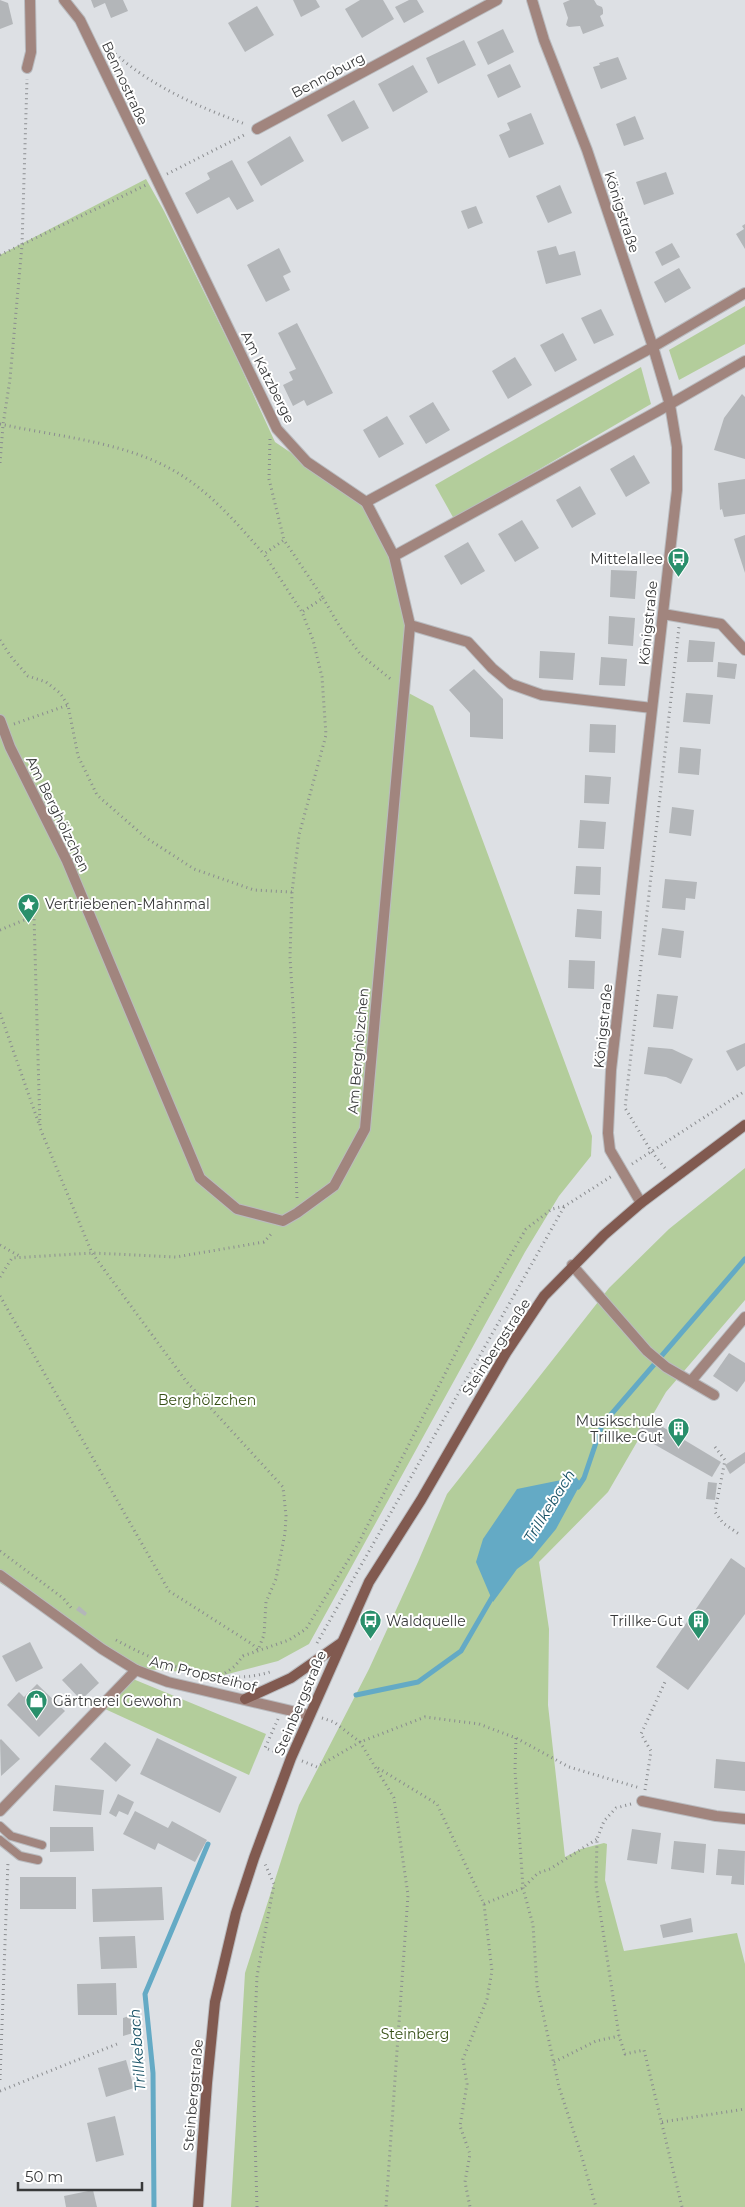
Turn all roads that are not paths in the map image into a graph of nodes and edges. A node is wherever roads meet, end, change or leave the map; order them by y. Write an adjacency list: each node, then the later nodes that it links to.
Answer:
1 (30, 0): 5 (street)
2 (64, 0): 7 (street, Bennostraße)
3 (496, 0): 6 (street, Bennoburg)
4 (532, 0): 9 (street, Königstraße)
5 (27, 68)
6 (257, 129)
7 (156, 180): 12 (street, Am Katzberge)
8 (745, 293): 9 (street)
9 (653, 347): 11 (street, Königstraße); 12 (street)
10 (745, 361): 11 (street)
11 (670, 405): 13 (street); 14 (street, Königstraße)
12 (366, 502): 13 (street, Am Katzberge)
13 (394, 556): 15 (street, Am Berghölzchen)
14 (663, 614): 16 (street); 17 (street, Königstraße)
15 (410, 625): 17 (street); 18 (street, Am Berghölzchen)
16 (745, 650)
17 (652, 708): 20 (street, Königstraße)
18 (2, 724)
19 (745, 1125): 20 (main road, Steinbergstraße)
20 (641, 1203): 21 (main road, Steinbergstraße)
21 (572, 1265): 23 (street); 26 (main road, Steinbergstraße)
22 (745, 1317): 23 (street)
23 (691, 1381): 24 (street)
24 (714, 1395)
25 (0, 1575): 27 (street, Am Propsteihof)
26 (342, 1642): 28 (main road); 29 (main road, Steinbergstraße)
27 (136, 1670): 28 (street, Am Propsteihof); 31 (street)
28 (245, 1699): 29 (street, Am Propsteihof)
29 (309, 1715): 37 (main road, Steinbergstraße)
30 (642, 1801): 32 (street)
31 (0, 1811)
32 (745, 1819)
33 (0, 1826): 35 (lane)
34 (0, 1840): 36 (lane)
35 (42, 1845)
36 (38, 1860)
37 (198, 2207)

